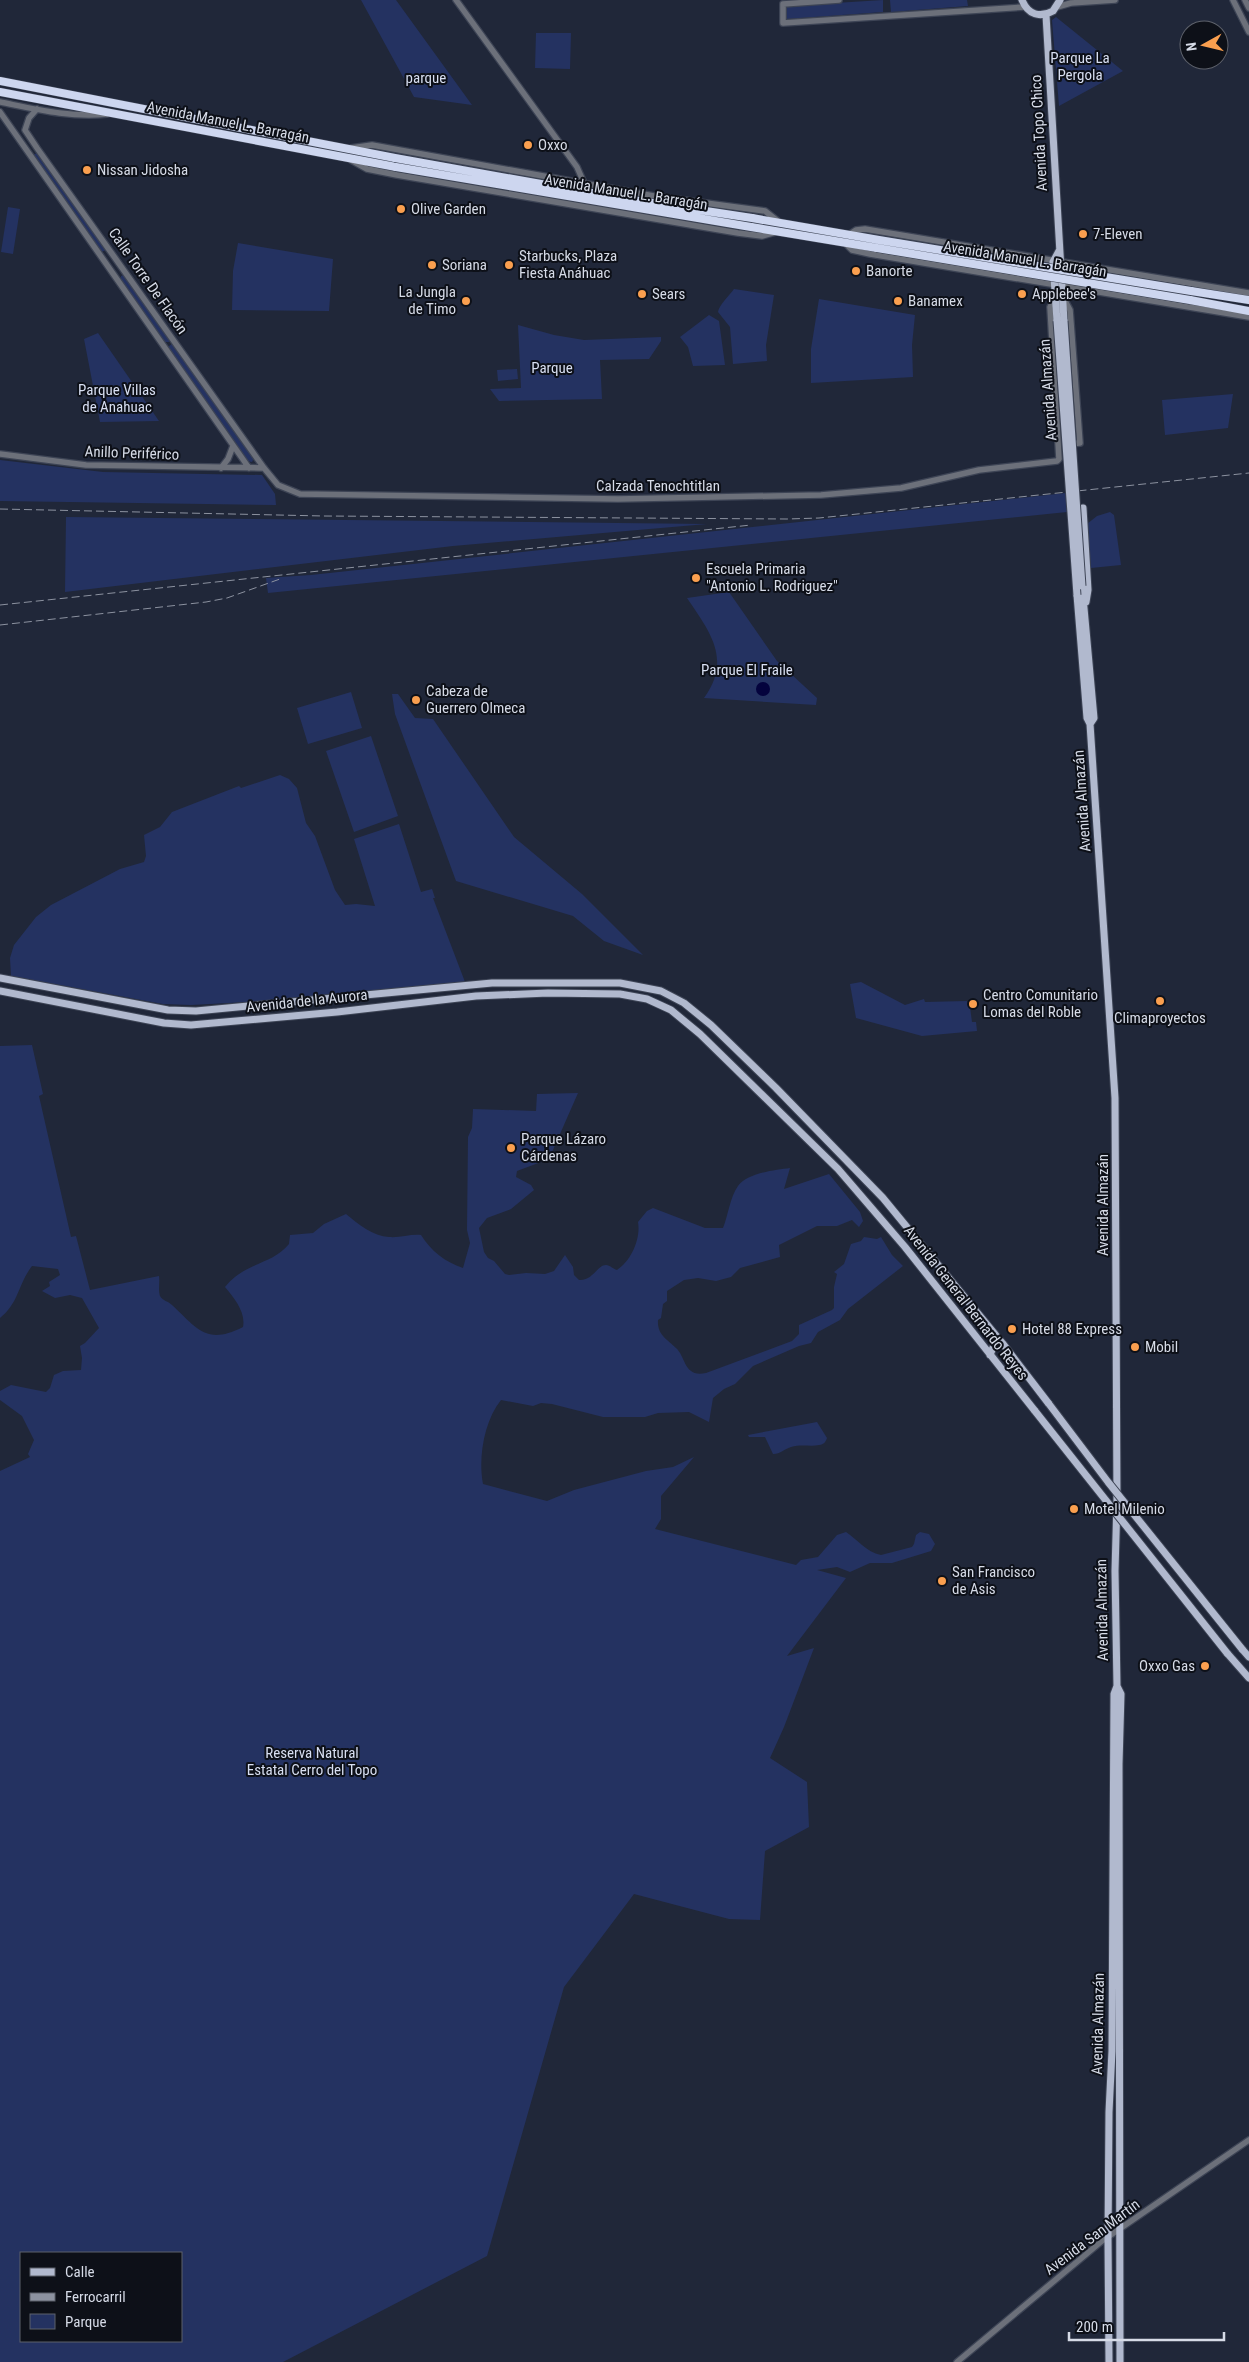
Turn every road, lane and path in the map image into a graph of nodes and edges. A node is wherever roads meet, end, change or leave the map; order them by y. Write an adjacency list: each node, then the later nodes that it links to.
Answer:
1 (456, 0): 25 (street)
2 (839, 0): 7 (street)
3 (1115, 0): 6 (street)
4 (1233, 0): 11 (street)
5 (1245, 0): 9 (street)
6 (1070, 2): 8 (street)
7 (1023, 3): 10 (main road)
8 (1058, 3): 10 (main road)
9 (1249, 8)
10 (1046, 15): 40 (main road, Avenida Topo Chico)
11 (1249, 32)
12 (0, 82): 21 (highway, Avenida Manuel L. Barragán)
13 (0, 92): 17 (highway, Avenida Manuel L. Barragán)
14 (0, 102): 15 (street)
15 (37, 109): 17 (street); 18 (street)
16 (0, 112): 19 (street, Calle Torre De Flacón)
17 (111, 114): 23 (highway, Avenida Manuel L. Barragán)
18 (25, 130): 19 (street); 20 (street, Calle Torre De Flacón)
19 (15, 134): 22 (street, Calle Torre De Flacón)
20 (37, 148): 22 (street); 37 (street, Calle Torre De Flacón)
21 (348, 149): 24 (street); 32 (highway, Avenida Manuel L. Barragán, bridge)
22 (28, 154): 39 (street, Calle Torre De Flacón)
23 (350, 159): 26 (street); 33 (highway, Avenida Manuel L. Barragán, bridge)
24 (514, 170): 25 (street); 26 (street)
25 (584, 183): 27 (street); 29 (street)
26 (508, 193): 29 (street)
27 (654, 196): 28 (street); 30 (street)
28 (676, 198): 31 (street); 32 (street)
29 (583, 205): 30 (street)
30 (651, 217): 31 (street)
31 (674, 222): 33 (street)
32 (779, 222): 34 (highway, Avenida Manuel L. Barragán)
33 (778, 231): 35 (highway, Avenida Manuel L. Barragán)
34 (850, 234): 36 (highway, Avenida Manuel L. Barragán); 38 (street)
35 (844, 242): 36 (highway, Avenida Manuel L. Barragán); 41 (street)
36 (878, 244): 45 (highway, Avenida Manuel L. Barragán, bridge); 46 (highway, Avenida Manuel L. Barragán, bridge)
37 (111, 250): 39 (street); 49 (street, Calle Torre De Flacón)
38 (999, 252): 40 (street); 41 (street)
39 (101, 256): 50 (street, Calle Torre De Flacón)
40 (1056, 262): 42 (main road, Avenida Almazán); 43 (street)
41 (995, 276): 42 (street)
42 (1058, 287): 44 (main road, Avenida Almazán); 47 (street)
43 (1249, 293)
44 (1059, 297): 48 (main road, Avenida Almazán); 51 (street); 52 (street)
45 (1249, 300)
46 (1249, 311)
47 (1249, 317)
48 (1061, 321): 62 (main road, Avenida Almazán, bridge); 63 (main road, Avenida Almazán, bridge)
49 (173, 340): 50 (street); 53 (street, Calle Torre De Flacón)
50 (164, 346): 54 (street, Calle Torre De Flacón)
51 (1078, 412): 52 (street); 55 (street)
52 (1057, 413): 55 (street)
53 (235, 427): 54 (street); 60 (street, Calle Torre De Flacón)
54 (224, 434): 56 (street, Calle Torre De Flacón)
55 (1058, 445): 60 (street, Calzada Tenochtitlan)
56 (233, 446): 58 (street); 59 (street, Calle Torre De Flacón)
57 (0, 454): 58 (street, Anillo Periférico)
58 (221, 468): 59 (street, Anillo Periférico)
59 (249, 468): 60 (street, Anillo Periférico)
60 (264, 468)
61 (1083, 508): 62 (main road)
62 (1084, 610): 63 (main road, Avenida Almazán)
63 (1090, 724): 78 (main road, Avenida Almazán)
64 (0, 978): 69 (main road, Avenida de la Aurora)
65 (620, 983): 68 (main road, Avenida de la Aurora); 72 (main road, Avenida General Bernardo Reyes)
66 (0, 991): 71 (main road, Avenida de la Aurora)
67 (620, 994): 70 (main road, Avenida de la Aurora); 73 (main road, Avenida General Bernardo Reyes)
68 (288, 1003): 69 (main road, Avenida de la Aurora); 70 (main road)
69 (258, 1006): 71 (main road)
70 (285, 1017): 71 (main road, Avenida de la Aurora)
71 (258, 1020)
72 (916, 1237): 73 (main road); 74 (main road, Avenida General Bernardo Reyes)
73 (905, 1247): 75 (main road, Avenida General Bernardo Reyes)
74 (1003, 1344): 75 (main road); 76 (main road, Avenida General Bernardo Reyes, bridge)
75 (990, 1355): 77 (main road, Avenida General Bernardo Reyes, bridge)
76 (1249, 1658)
77 (1249, 1678)
78 (1117, 1686): 80 (main road, Avenida Almazán); 81 (main road, Avenida Almazán)
79 (1249, 2140): 80 (street, Avenida San Martín)
80 (1120, 2229): 81 (street, Avenida San Martín); 84 (main road, Avenida Almazán)
81 (1108, 2238): 82 (street, Avenida San Martín); 83 (main road, Avenida Almazán)
82 (957, 2362)
83 (1109, 2362)
84 (1120, 2362)

